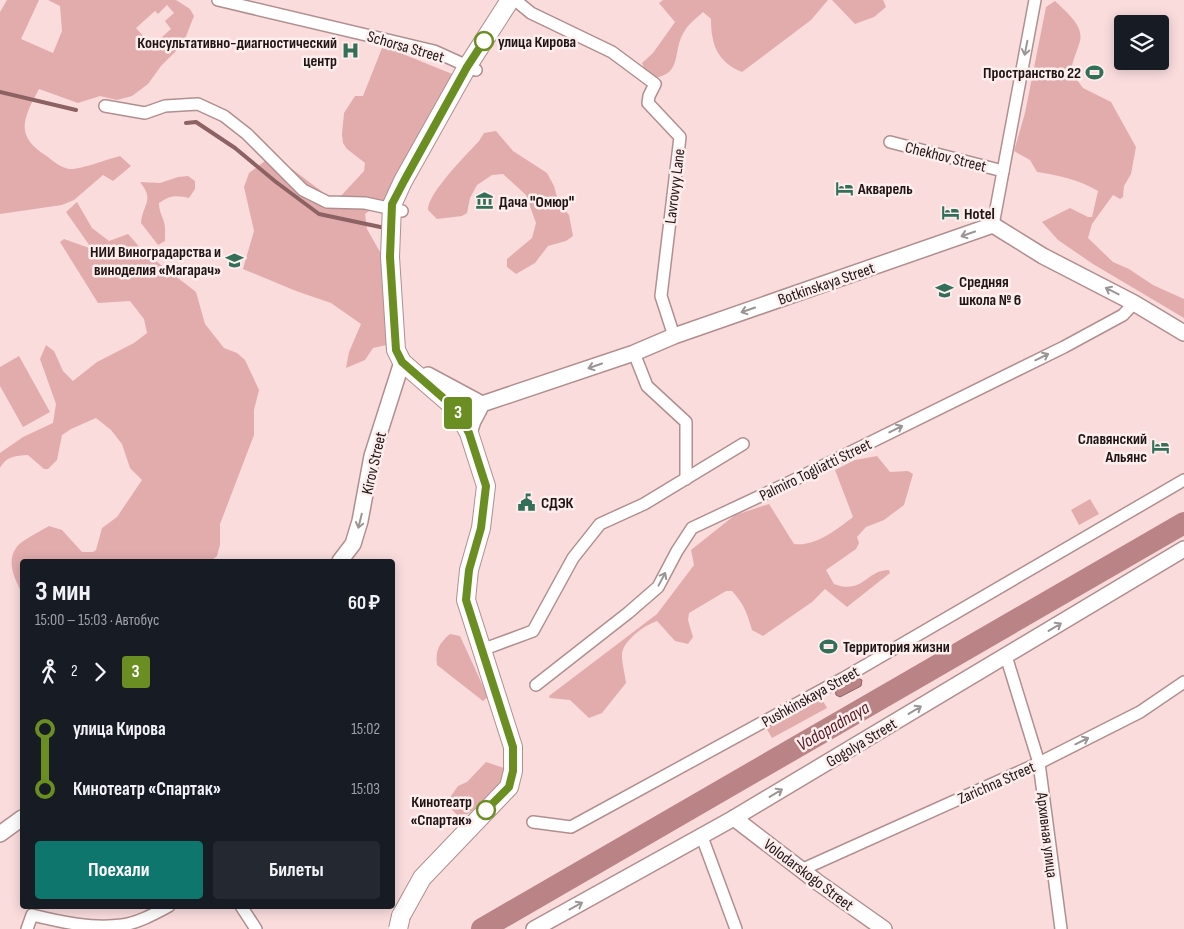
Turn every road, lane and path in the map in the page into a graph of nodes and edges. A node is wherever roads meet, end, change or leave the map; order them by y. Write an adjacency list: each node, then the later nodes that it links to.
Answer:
1 (218, 0): 4 (street, Schorsa Street)
2 (1035, 0): 7 (street, Chekhov Street, one-way to 7)
3 (519, 1): 4 (main road, Kirov Street); 12 (street, Lavrovyy Lane)
4 (472, 68): 8 (main road, Kirov Street)
5 (105, 106): 8 (street)
6 (890, 142): 7 (street, Chekhov Street)
7 (1003, 171): 9 (street, Chekhov Street)
8 (397, 211): 14 (main road, Kirov Street)
9 (993, 225): 10 (main road, one-way to 9); 12 (main road, Botkinskaya Street, one-way to 12)
10 (1134, 302): 11 (main road); 26 (street, Palmiro Togliatti Street, one-way to 10)
11 (1184, 333)
12 (674, 336): 13 (main road, Botkinskaya Street)
13 (634, 353): 16 (main road, Botkinskaya Street, one-way to 16); 19 (street)
14 (402, 362): 15 (main road); 17 (main road); 22 (main road, Kirov Street, one-way to 22)
15 (428, 375): 16 (main road); 17 (main road)
16 (482, 404): 17 (main road)
17 (471, 427): 23 (main road); 36 (main road)
18 (743, 444): 19 (street)
19 (686, 479): 23 (street)
20 (1184, 480): 30 (street, Pushkinskaya Street)
21 (1184, 549): 24 (main road, Gogolya Street, one-way to 21)
22 (342, 559)
23 (487, 648): 36 (main road)
24 (1006, 656): 27 (street, Архивная улица); 28 (main road, Gogolya Street, one-way to 24)
25 (1184, 682): 27 (street, Zarichna Street, one-way to 25)
26 (536, 685)
27 (1039, 763): 33 (street, Zarichna Street); 42 (street, Архивная улица)
28 (734, 818): 32 (main road, Gogolya Street); 33 (main road, Volodarskogo Street)
29 (20, 819): 31 (main road)
30 (533, 822)
31 (0, 834)
32 (702, 837): 39 (main road, Gogolya Street, one-way to 32); 40 (street)
33 (802, 870): 41 (main road, Volodarskogo Street)
34 (163, 909): 37 (street)
35 (243, 909): 38 (street)
36 (401, 921)
37 (28, 929)
38 (256, 929)
39 (534, 929)
40 (736, 929)
41 (884, 929)
42 (1061, 929)

